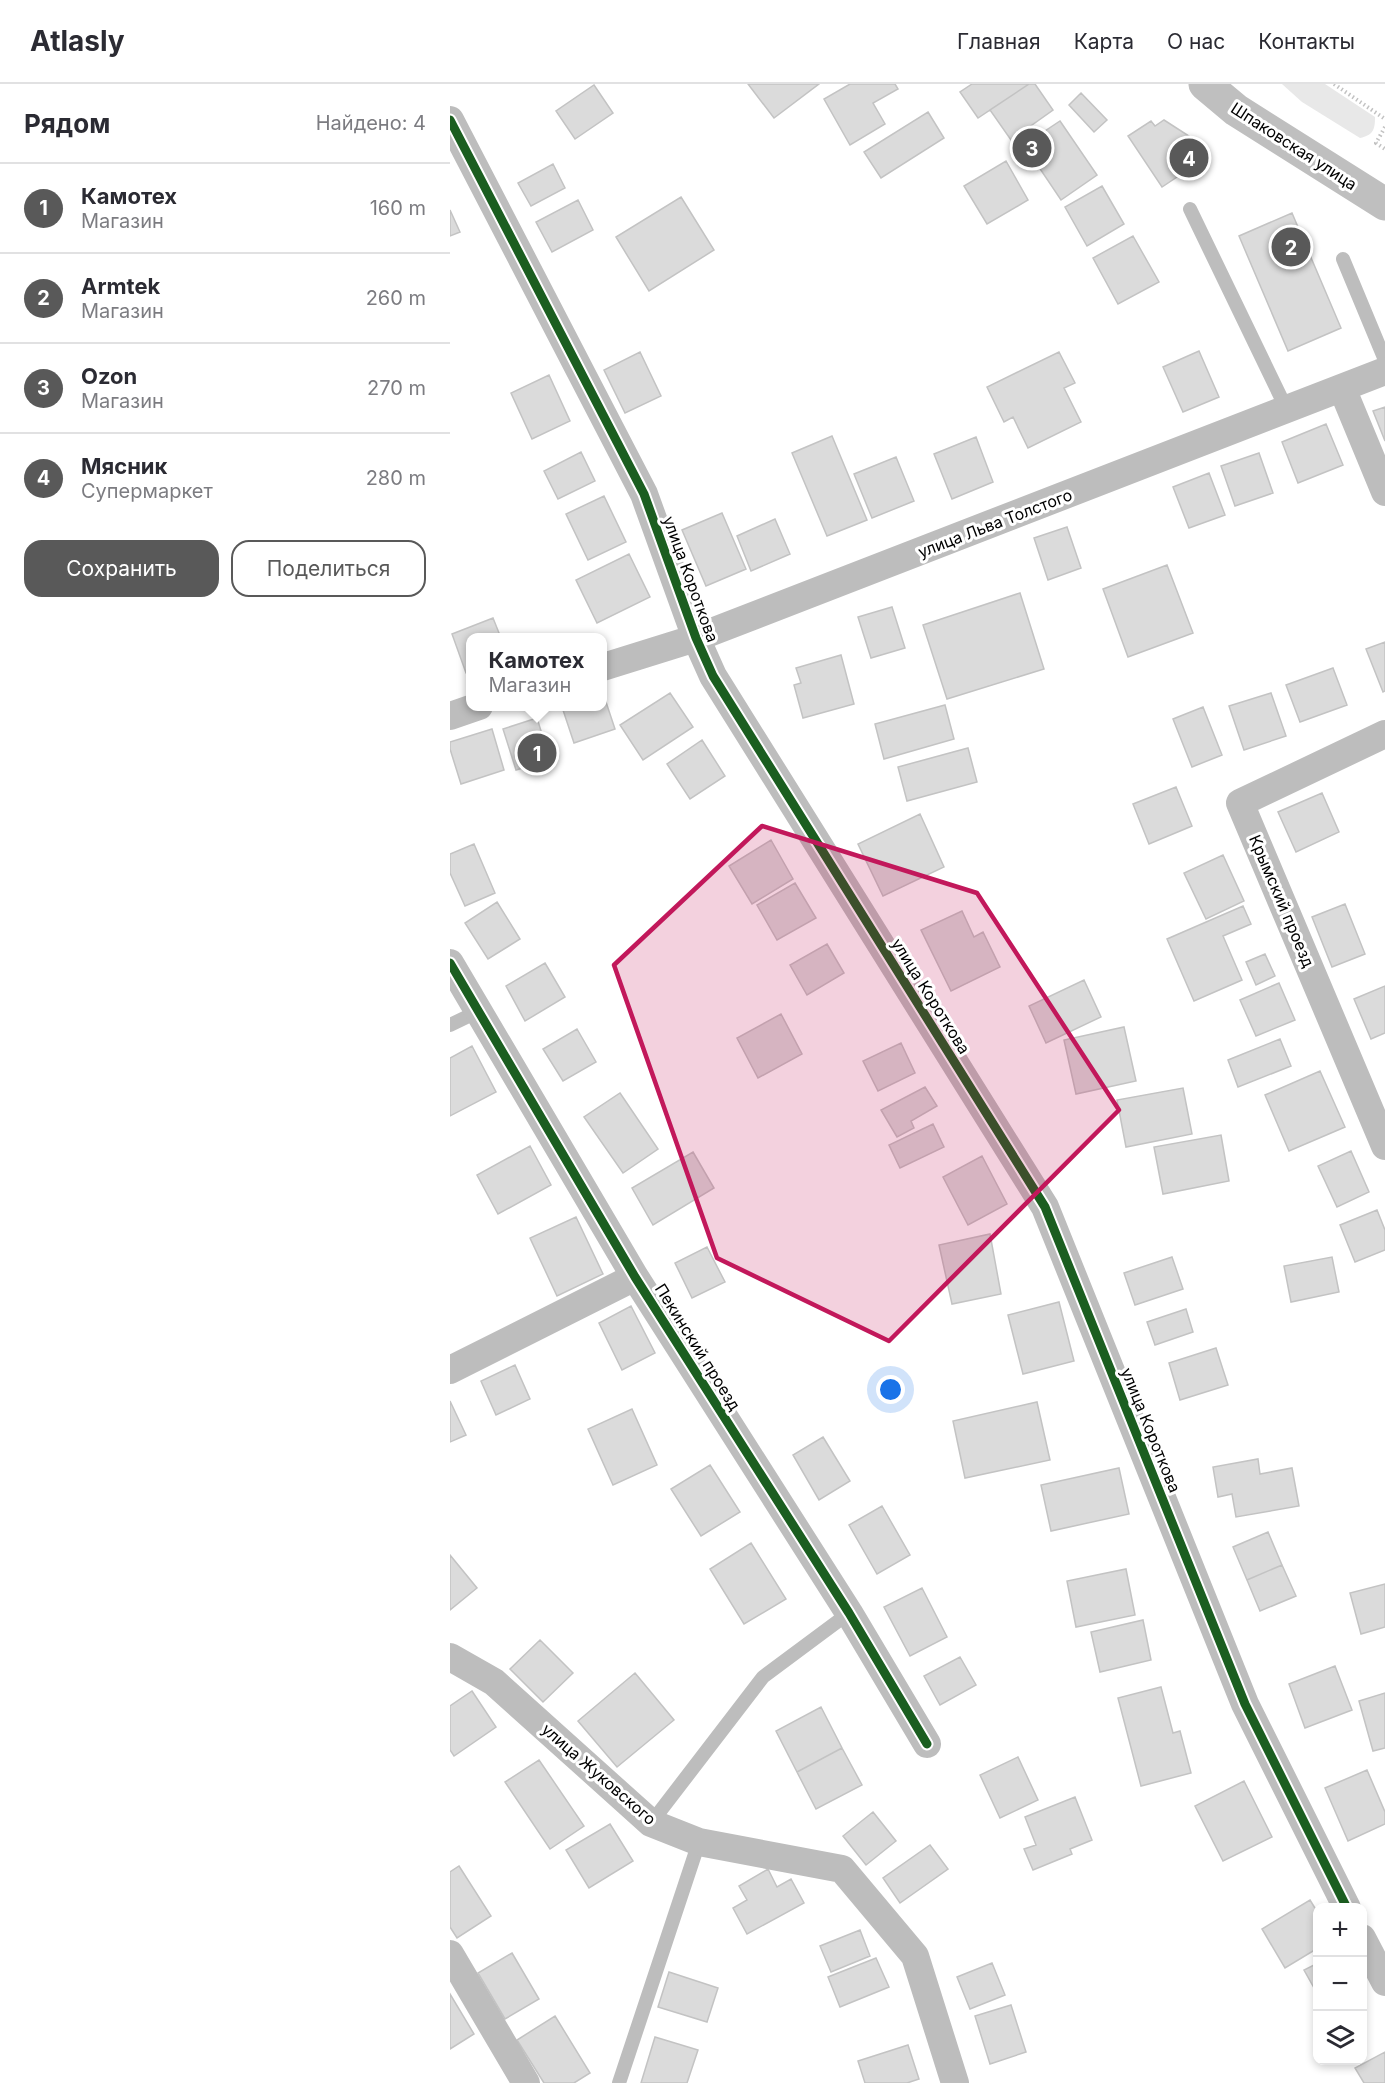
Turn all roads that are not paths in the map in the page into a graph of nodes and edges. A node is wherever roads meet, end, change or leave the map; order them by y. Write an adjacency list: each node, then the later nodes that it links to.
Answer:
1 (1205, 84): 3 (main road, Шпаковская улица)
2 (450, 120): 11 (street, улица Короткова)
3 (1385, 204)
4 (1190, 209): 9 (lane)
5 (1343, 259): 6 (lane)
6 (1385, 360)
7 (1385, 371): 8 (street, улица Льва Толстого)
8 (1342, 388): 9 (street, улица Льва Толстого); 10 (street)
9 (1287, 410): 11 (street, улица Льва Толстого)
10 (1385, 492)
11 (696, 638): 12 (street, улица Льва Толстого); 27 (street, улица Короткова)
12 (607, 666)
13 (466, 710): 14 (street)
14 (450, 716)
15 (1385, 734): 19 (street, Крымский проезд)
16 (450, 963): 17 (street, Пекинский проезд)
17 (479, 1011): 18 (lane); 20 (street, Пекинский проезд)
18 (450, 1025)
19 (1385, 1146)
20 (635, 1277): 21 (street); 22 (street, Пекинский проезд)
21 (450, 1370)
22 (849, 1613): 24 (street, Пекинский проезд); 25 (lane)
23 (450, 1657): 25 (street, улица Жуковского)
24 (927, 1744)
25 (651, 1823): 26 (street, улица Жуковского)
26 (699, 1842): 32 (lane); 33 (street, улица Жуковского)
27 (1344, 1903)
28 (1367, 1948): 30 (street)
29 (450, 1954): 31 (street)
30 (1385, 1982)
31 (526, 2083)
32 (619, 2083)
33 (955, 2083)

